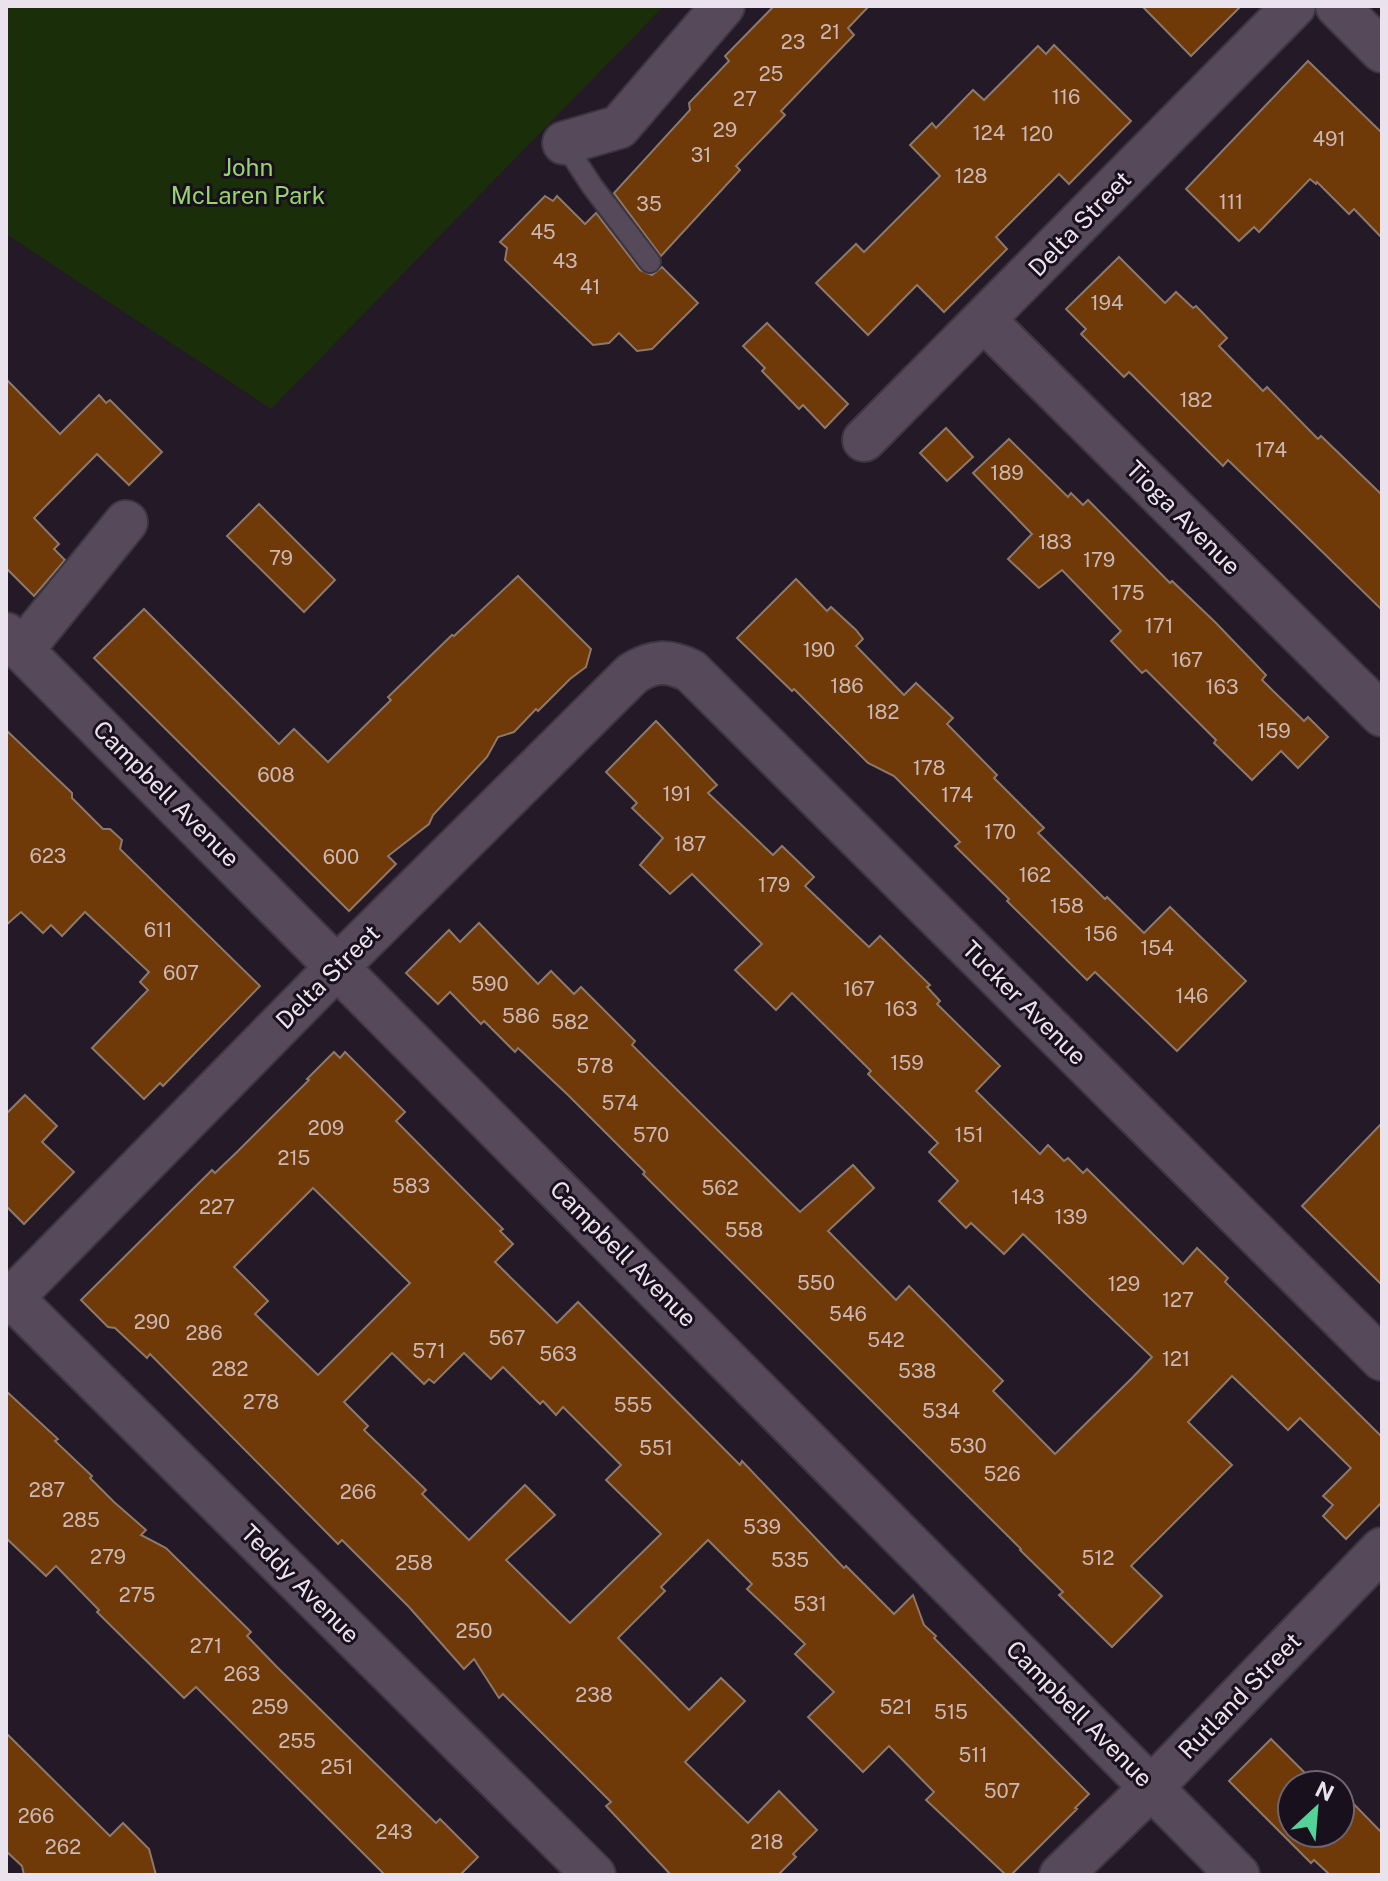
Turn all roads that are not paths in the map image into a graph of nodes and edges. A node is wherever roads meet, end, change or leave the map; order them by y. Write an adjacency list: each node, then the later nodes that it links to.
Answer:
1 (723, 6): 5 (street)
2 (1294, 6): 7 (street, Delta Street)
3 (1337, 6): 4 (street)
4 (1381, 49)
5 (564, 143): 6 (lane)
6 (650, 262)
7 (985, 321): 8 (street, Delta Street); 12 (street, Tioga Avenue)
8 (864, 440)
9 (126, 522): 10 (street)
10 (14, 642): 13 (street, Campbell Avenue)
11 (658, 662): 13 (street, Delta Street); 15 (street, Tucker Avenue)
12 (1382, 715)
13 (338, 966): 14 (street, Delta Street); 17 (street, Campbell Avenue)
14 (8, 1298): 18 (street, Teddy Avenue)
15 (1382, 1359)
16 (1382, 1549): 17 (street, Rutland Street)
17 (1152, 1787): 19 (street, Rutland Street); 20 (street, Campbell Avenue)
18 (594, 1875)
19 (1061, 1875)
20 (1238, 1875)

